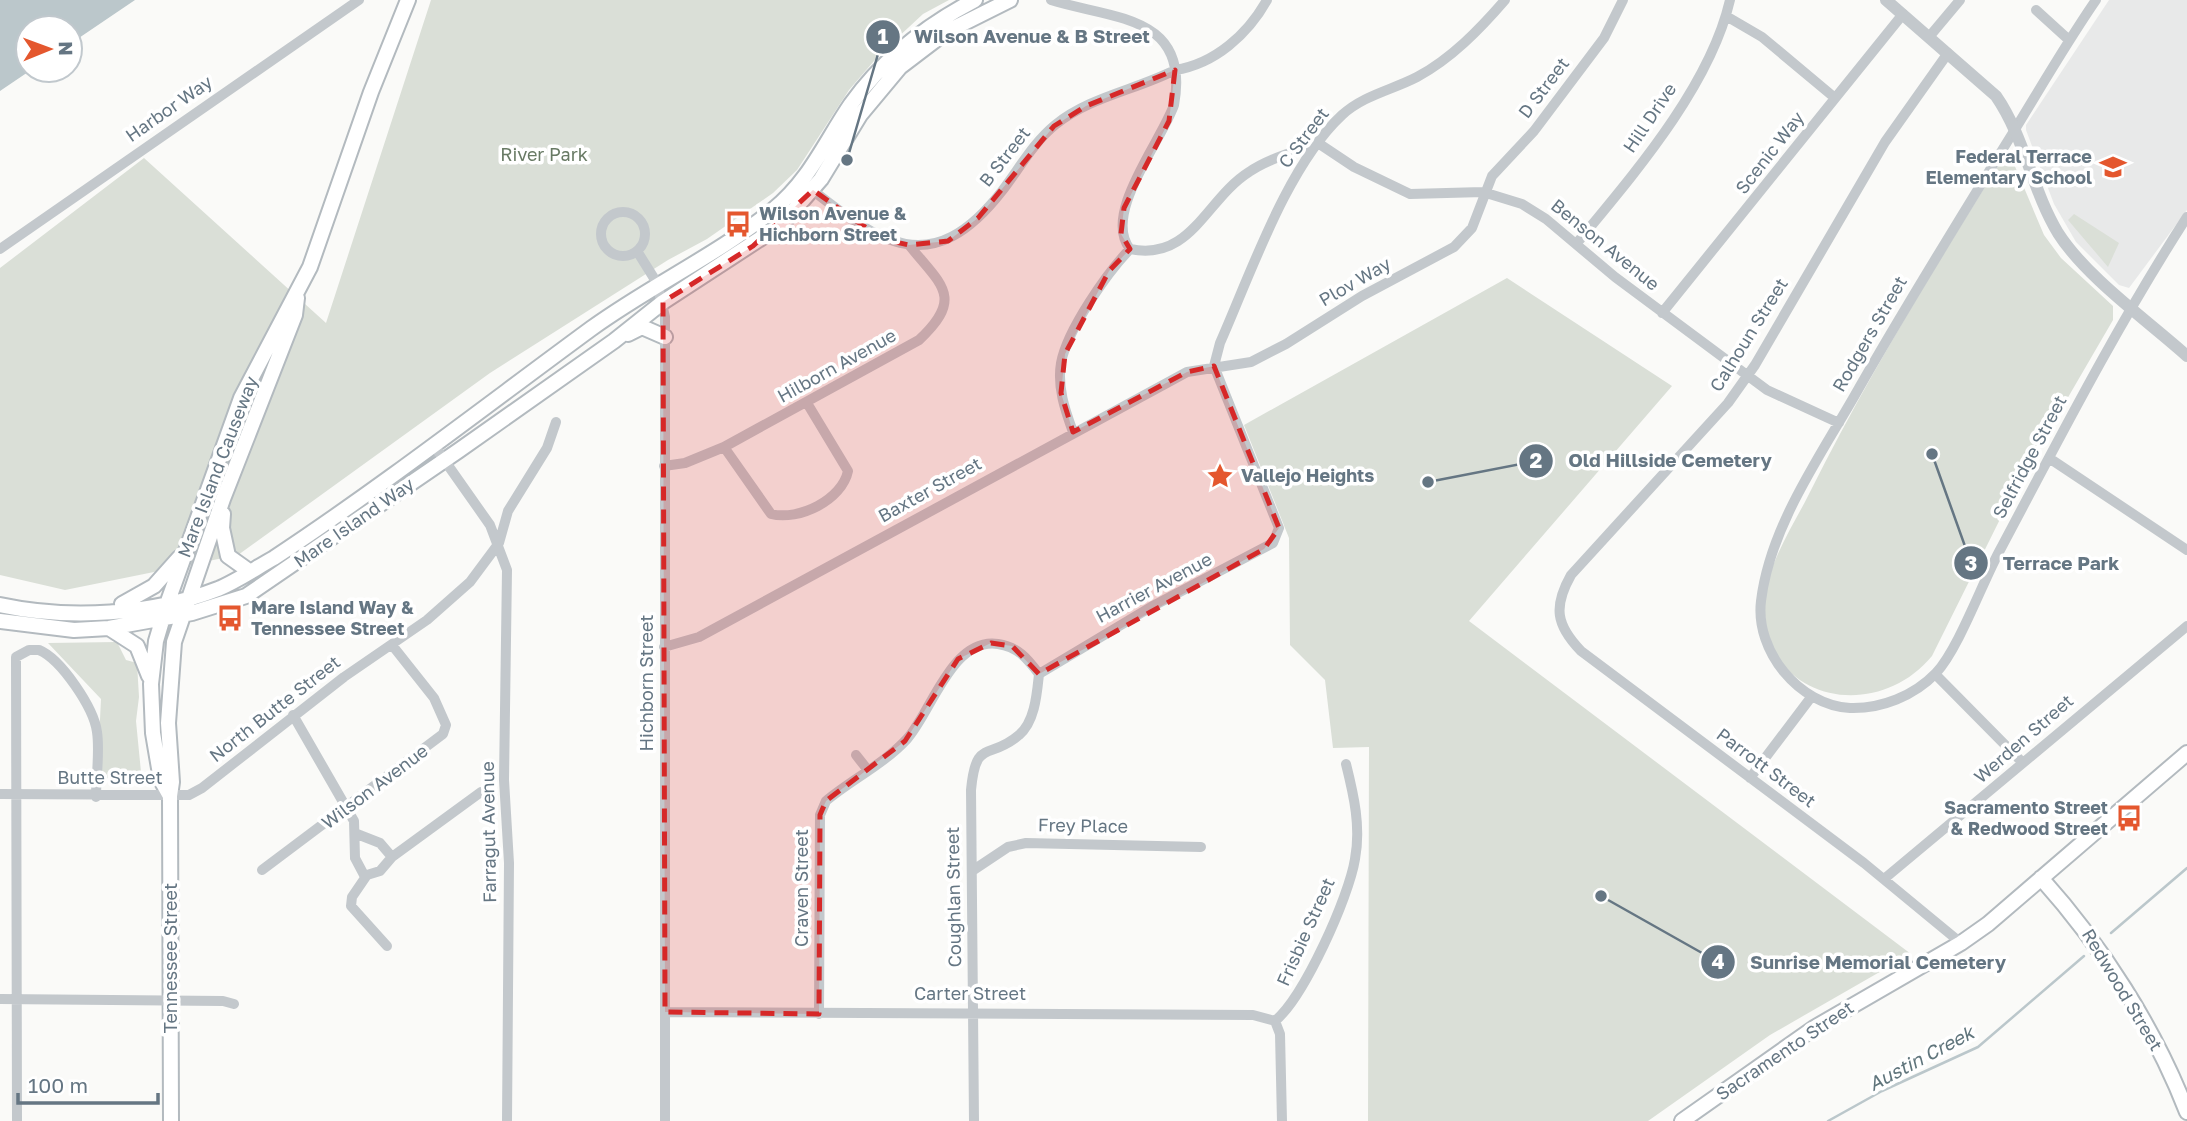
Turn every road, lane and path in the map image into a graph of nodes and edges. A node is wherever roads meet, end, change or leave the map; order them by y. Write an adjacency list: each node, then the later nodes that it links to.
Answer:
1 (359, 0): 30 (street, Harbor Way)
2 (399, 0): 21 (main road, Mare Island Causeway)
3 (408, 0): 21 (main road, Mare Island Causeway)
4 (975, 0): 25 (main road)
5 (1010, 0): 25 (main road)
6 (1051, 0): 20 (street)
7 (1267, 0): 20 (street, B Street)
8 (1505, 0): 24 (street, C Street)
9 (1623, 0): 26 (street, D Street)
10 (1730, 0): 16 (street, Hill Drive)
11 (1886, 0): 15 (street)
12 (1960, 0): 17 (street)
13 (2096, 0): 18 (street, Rodgers Street)
14 (2036, 10): 18 (street)
15 (1903, 14): 17 (street); 22 (street, Scenic Way)
16 (1726, 16): 22 (street); 28 (street, Hill Drive)
17 (1929, 37): 19 (street)
18 (2069, 40): 23 (street, Rodgers Street)
19 (1948, 53): 23 (street); 42 (street, Calhoun Street)
20 (1175, 70): 29 (street, B Street); 31 (street)
21 (371, 92): 34 (main road, Mare Island Causeway)
22 (1835, 98): 37 (street, Scenic Way)
23 (2015, 130): 36 (street); 45 (street, Rodgers Street)
24 (1318, 143): 26 (street, Benson Avenue); 31 (street); 41 (street, C Street)
25 (808, 186): 29 (street, B Street); 33 (main road); 35 (main road)
26 (1483, 192): 28 (street, Benson Avenue); 41 (street, Plov Way)
27 (2187, 217): 36 (street, Selfridge Street)
28 (1577, 243): 37 (street, Benson Avenue)
29 (909, 246): 43 (street, Hilborn Avenue)
30 (0, 249)
31 (1130, 249): 46 (street)
32 (637, 251): 32 (street); 33 (street, Hichborn Street)
33 (657, 283): 35 (street, Hichborn Street); 47 (main road, Mare Island Way)
34 (297, 296): 52 (main road, Mare Island Causeway); 54 (main road, Mare Island Causeway)
35 (663, 302): 38 (street, Hichborn Street); 39 (main road, Mare Island Way)
36 (2132, 307): 40 (street); 49 (street, Selfridge Street)
37 (1662, 313): 42 (street, Benson Avenue)
38 (665, 337): 39 (main road); 51 (street, Hichborn Street)
39 (614, 341): 50 (main road, Mare Island Way)
40 (2187, 356)
41 (1214, 366): 46 (street, Baxter Street); 69 (street, Harrier Avenue)
42 (1747, 375): 45 (street, Benson Avenue); 62 (street, Calhoun Street)
43 (807, 403): 48 (street, Hilborn Avenue); 48 (street)
44 (556, 422): 53 (street)
45 (1839, 423): 72 (street, Rodgers Street)
46 (1073, 432): 68 (street, Baxter Street)
47 (433, 444): 50 (street); 56 (main road, Mare Island Way)
48 (724, 447): 51 (street, Hilborn Avenue)
49 (2049, 458): 55 (street); 70 (street, Selfridge Street)
50 (445, 460): 53 (street); 61 (main road, Mare Island Way)
51 (664, 466): 68 (street, Hichborn Street)
52 (223, 499): 56 (main road); 57 (main road, Mare Island Causeway)
53 (499, 543): 67 (street); 108 (street, Farragut Avenue)
54 (187, 545): 58 (main road, Mare Island Causeway); 60 (main road)
55 (2187, 550)
56 (249, 571): 57 (main road, Mare Island Way)
57 (188, 599): 58 (main road, Mare Island Way); 61 (main road, Tennessee Street)
58 (167, 604): 60 (main road, Mare Island Way); 63 (main road, Tennessee Street)
59 (0, 605): 60 (main road, Mare Island Way)
60 (102, 611)
61 (183, 615): 63 (main road, Mare Island Way); 84 (main road, Tennessee Street)
62 (1560, 615): 80 (street, Parrott Street)
63 (162, 619): 66 (main road, Mare Island Way); 71 (main road, Tennessee Street)
64 (0, 621): 66 (main road, Mare Island Way)
65 (2187, 626): 76 (street, Werden Street)
66 (109, 628): 71 (main road)
67 (392, 645): 73 (street, North Butte Street); 86 (street, Wilson Avenue)
68 (664, 647): 101 (street, Hichborn Street)
69 (1039, 674): 78 (street, Craven Street); 91 (street, Coughlan Street)
70 (1935, 674): 72 (street, Selfridge Street); 76 (street)
71 (151, 684): 84 (main road, Tennessee Street)
72 (1812, 696): 80 (street)
73 (293, 715): 79 (street, North Butte Street); 86 (street)
74 (2187, 754): 93 (main road, Sacramento Street)
75 (856, 755): 78 (street)
76 (2022, 762): 94 (street, Werden Street)
77 (1346, 764): 104 (street, Frisbie Street)
78 (867, 769): 103 (street, Craven Street)
79 (215, 778): 84 (street, Butte Street)
80 (1750, 778): 94 (street, Parrott Street)
81 (481, 792): 89 (street)
82 (0, 794): 83 (street, Butte Street)
83 (16, 795): 85 (street, Butte Street); 85 (street); 98 (street)
84 (170, 796): 85 (street, Butte Street); 99 (main road, Tennessee Street)
85 (96, 797)
86 (345, 807): 87 (street); 90 (street, Wilson Avenue)
87 (357, 834): 89 (street); 92 (street)
88 (1201, 847): 91 (street, Frey Place)
89 (392, 857): 92 (street)
90 (262, 870)
91 (972, 871): 102 (street, Coughlan Street)
92 (367, 875): 96 (street)
93 (2041, 878): 95 (main road, Sacramento Street); 105 (main road, Redwood Street)
94 (1884, 879): 95 (street, Parrott Street)
95 (1961, 943): 112 (main road, Sacramento Street)
96 (387, 946)
97 (0, 999): 98 (street)
98 (17, 999): 99 (street); 106 (street)
99 (172, 1000): 100 (street); 107 (main road, Tennessee Street)
100 (234, 1003)
101 (665, 1012): 103 (street, Carter Street); 109 (street, Hichborn Street)
102 (973, 1012): 103 (street, Carter Street); 104 (street, Carter Street); 110 (street, Coughlan Street)
103 (819, 1014)
104 (1275, 1021): 111 (street)
105 (2187, 1112)
106 (17, 1121)
107 (171, 1121)
108 (507, 1121)
109 (665, 1121)
110 (974, 1121)
111 (1282, 1121)
112 (1682, 1121)

